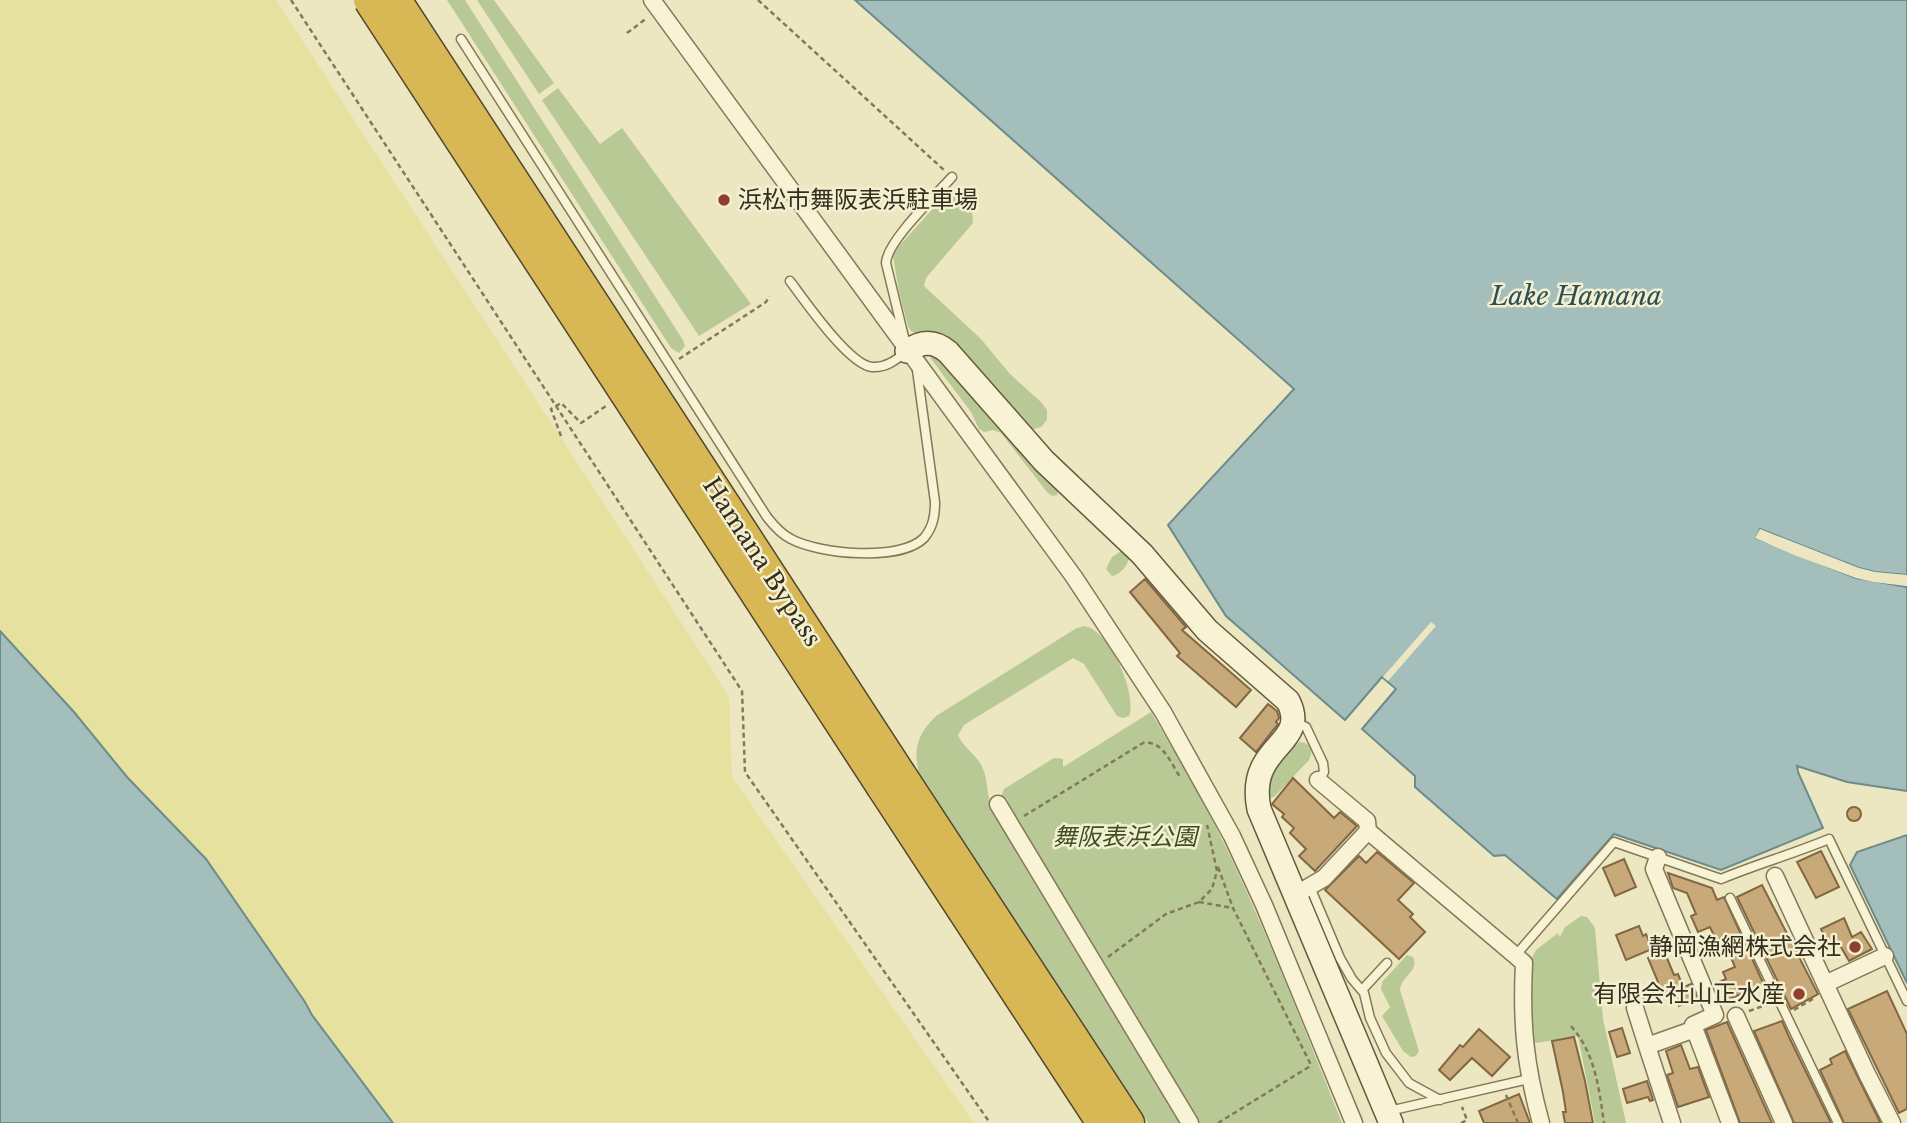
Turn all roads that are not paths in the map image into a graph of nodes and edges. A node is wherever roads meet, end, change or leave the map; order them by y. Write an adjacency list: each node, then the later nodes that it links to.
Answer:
1 (369, 0): 10 (highway, Hamana Bypass, bridge)
2 (396, 0): 10 (highway, Hamana Bypass, bridge)
3 (652, 0): 7 (street)
4 (461, 39): 7 (lane)
5 (952, 177): 7 (lane)
6 (790, 281): 7 (lane)
7 (912, 357): 8 (street); 33 (street)
8 (1293, 721): 9 (lane); 15 (street)
9 (1318, 780): 12 (street)
10 (892, 781): 30 (highway, Hamana Bypass); 31 (highway, Hamana Bypass)
11 (998, 804): 32 (street)
12 (1368, 831): 15 (street); 17 (street)
13 (1658, 857): 17 (lane); 18 (lane); 25 (street)
14 (1775, 876): 20 (street)
15 (1302, 891): 21 (lane); 29 (street)
16 (1730, 898): 38 (lane)
17 (1515, 956): 27 (street)
18 (1885, 956): 20 (street); 22 (lane)
19 (1387, 963): 21 (lane)
20 (1826, 987): 39 (street)
21 (1362, 990): 28 (lane)
22 (1907, 1001)
23 (1635, 1008): 26 (street)
24 (1736, 1016): 37 (street)
25 (1695, 1029): 26 (street); 36 (street)
26 (1647, 1046): 35 (street)
27 (1529, 1079): 28 (lane); 34 (street)
28 (1440, 1100): 29 (lane)
29 (1388, 1118)
30 (1102, 1123)
31 (1129, 1123)
32 (1191, 1123)
33 (1354, 1123)
34 (1541, 1123)
35 (1672, 1123)
36 (1730, 1123)
37 (1784, 1123)
38 (1838, 1123)
39 (1892, 1123)

